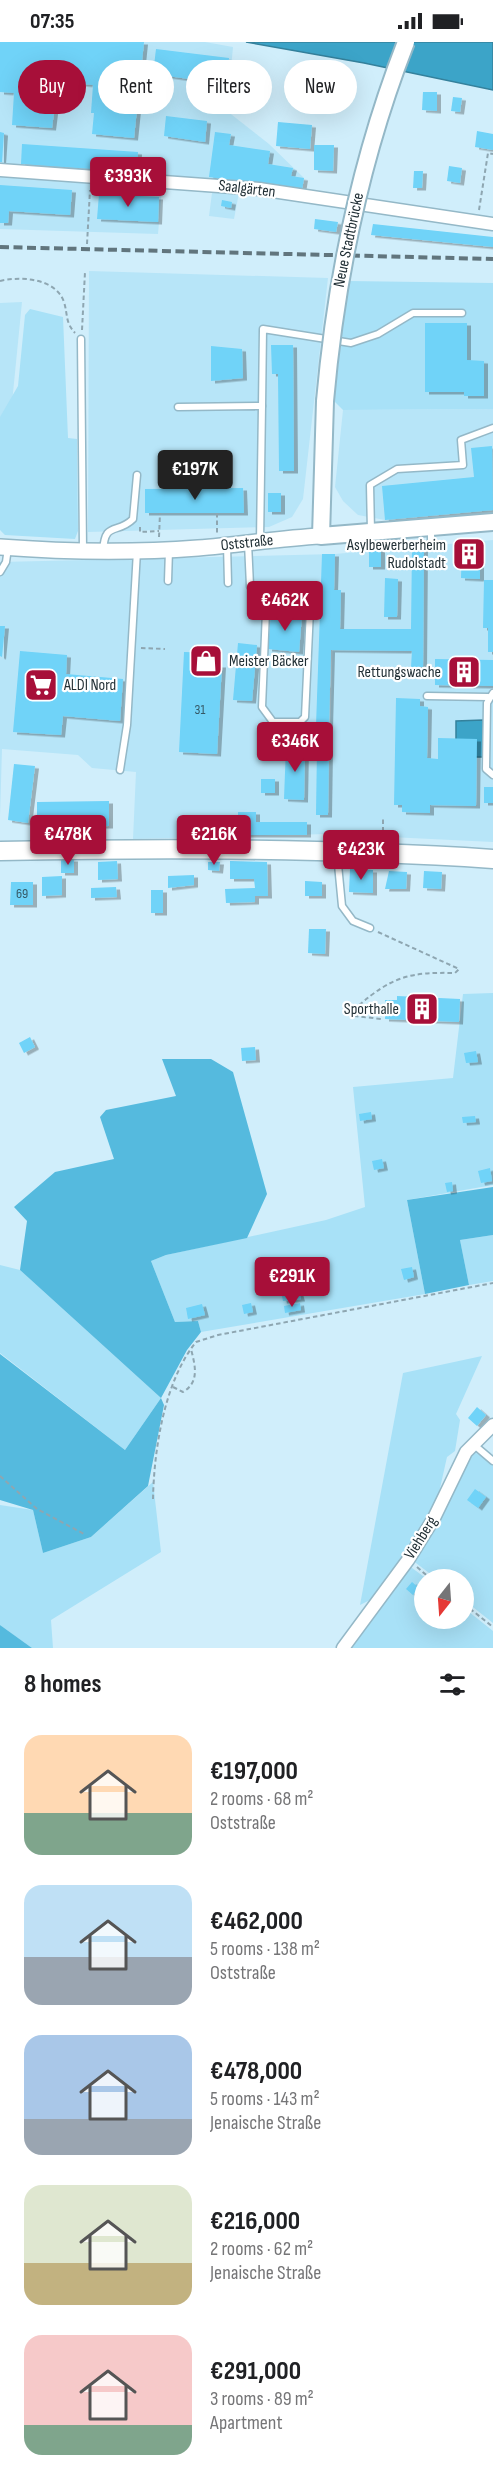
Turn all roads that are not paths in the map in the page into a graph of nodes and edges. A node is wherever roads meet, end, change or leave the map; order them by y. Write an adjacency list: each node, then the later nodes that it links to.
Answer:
1 (406, 42): 13 (main road, Neue Stadtbrücke, bridge)
2 (0, 170): 3 (street, Saalgärten)
3 (493, 224)
4 (462, 313): 7 (lane)
5 (81, 339): 19 (lane)
6 (178, 406): 7 (lane)
7 (262, 406): 14 (lane)
8 (493, 428): 12 (lane)
9 (137, 475): 21 (lane)
10 (493, 522): 11 (main road, Oststraße)
11 (431, 526): 12 (main road, Oststraße); 16 (lane)
12 (370, 531): 13 (main road, Oststraße)
13 (321, 536): 14 (street, Oststraße)
14 (254, 542): 15 (street, Oststraße); 25 (lane)
15 (222, 545): 18 (street, Oststraße); 24 (lane)
16 (431, 545)
17 (4, 548): 19 (street, Oststraße); 22 (lane)
18 (164, 549): 20 (street, Oststraße); 23 (lane)
19 (83, 551): 21 (street, Oststraße)
20 (137, 551): 21 (street, Oststraße); 28 (lane)
21 (103, 552)
22 (0, 572)
23 (168, 580)
24 (228, 583)
25 (267, 587): 25 (lane)
26 (491, 695): 27 (lane); 29 (lane)
27 (427, 696)
28 (120, 770)
29 (493, 775)
30 (337, 850): 31 (main road); 32 (main road); 33 (lane)
31 (0, 851)
32 (493, 859)
33 (370, 928)
34 (493, 1425): 35 (street, Viehberg)
35 (473, 1444): 36 (lane); 37 (street, Viehberg)
36 (493, 1461)
37 (343, 1648)

